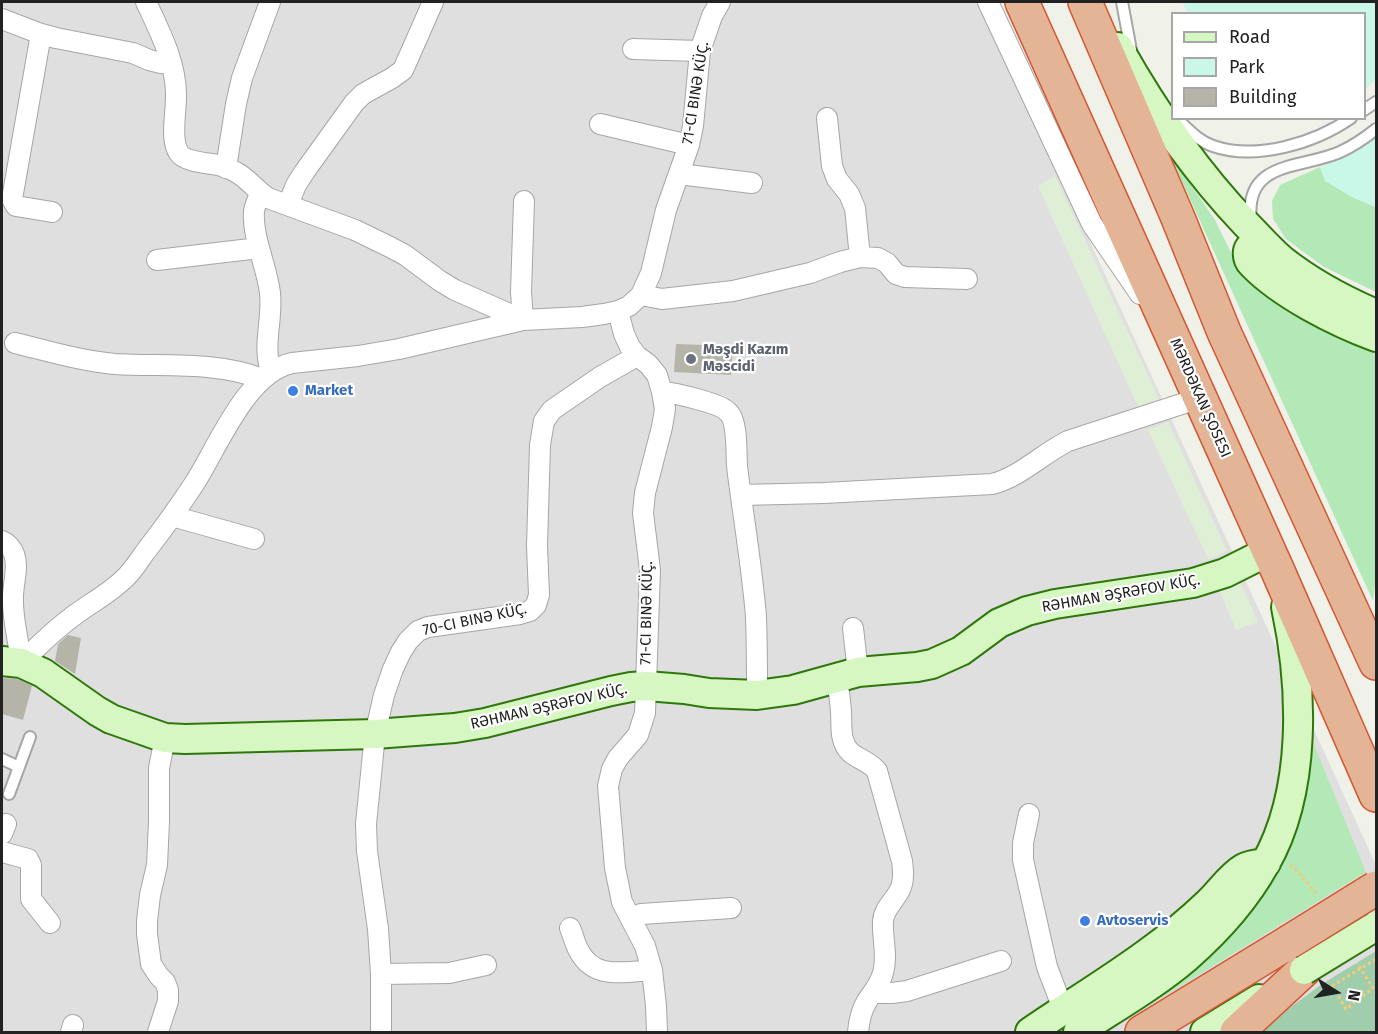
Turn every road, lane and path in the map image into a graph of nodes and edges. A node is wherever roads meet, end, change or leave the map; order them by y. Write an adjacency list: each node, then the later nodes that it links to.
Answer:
1 (146, 2): 14 (street)
2 (270, 2): 23 (street)
3 (433, 2): 28 (street)
4 (720, 2): 13 (street, 71-CI BINƏ KÜÇ.)
5 (988, 2): 42 (street)
6 (1022, 2): 42 (highway, MƏRDƏKAN ŞOSESI)
7 (1085, 2): 30 (highway)
8 (1093, 2): 15 (main road)
9 (1122, 2): 15 (lane)
10 (2, 19): 11 (street)
11 (41, 34): 14 (street); 29 (street)
12 (633, 49): 13 (street)
13 (700, 51): 22 (street, 71-CI BINƏ KÜÇ.)
14 (171, 63): 23 (street)
15 (1137, 81): 16 (lane); 30 (lane); 31 (main road)
16 (1171, 113)
17 (827, 118): 33 (street)
18 (1178, 120): 19 (lane)
19 (1348, 120)
20 (600, 124): 22 (street)
21 (1377, 129): 31 (lane)
22 (689, 145): 24 (street, 71-CI BINƏ KÜÇ.)
23 (226, 168): 26 (street)
24 (679, 174): 25 (street); 36 (street, 71-CI BINƏ KÜÇ.)
25 (752, 183)
26 (260, 193): 28 (street); 32 (street)
27 (524, 201): 39 (street)
28 (288, 205): 39 (street)
29 (52, 212)
30 (1178, 218): 54 (highway)
31 (1264, 243): 38 (main road); 40 (main road)
32 (259, 248): 34 (street); 44 (street)
33 (860, 257): 35 (street); 36 (street)
34 (157, 260)
35 (968, 279)
36 (641, 295): 37 (street)
37 (618, 311): 39 (street); 43 (street, 71-CI BINƏ KÜÇ.)
38 (1377, 314)
39 (523, 320): 44 (street)
40 (1377, 337)
41 (15, 343): 44 (street)
42 (1176, 346): 46 (highway, MƏRDƏKAN ŞOSESI)
43 (637, 356): 45 (street, 71-CI BINƏ KÜÇ.); 58 (street, 70-CI BINƏ KÜÇ.)
44 (267, 375): 48 (street)
45 (663, 392): 47 (street); 56 (street, 71-CI BINƏ KÜÇ.)
46 (1200, 398): 47 (street); 51 (highway, MƏRDƏKAN ŞOSESI)
47 (741, 495): 57 (street)
48 (172, 516): 49 (street); 53 (street)
49 (254, 539)
50 (2, 540): 53 (street)
51 (1273, 560): 55 (main road, RƏHMAN ƏŞRƏFOV KÜÇ.); 62 (highway, MƏRDƏKAN ŞOSESI); 83 (main road)
52 (853, 628): 55 (street)
53 (11, 662): 60 (main road, RƏHMAN ƏŞRƏFOV KÜÇ.)
54 (1377, 663)
55 (847, 675): 57 (main road, RƏHMAN ƏŞRƏFOV KÜÇ.); 82 (street)
56 (646, 686): 57 (main road, RƏHMAN ƏŞRƏFOV KÜÇ.); 58 (main road, RƏHMAN ƏŞRƏFOV KÜÇ.); 71 (street, 71-CI BINƏ KÜÇ.)
57 (757, 695)
58 (375, 734): 60 (main road, RƏHMAN ƏŞRƏFOV KÜÇ.); 79 (street, 70-CI BINƏ KÜÇ.)
59 (30, 737): 63 (lane)
60 (165, 738): 84 (street)
61 (2, 759): 63 (lane)
62 (1361, 760): 65 (highway, MƏRDƏKAN ŞOSESI); 66 (highway)
63 (19, 767): 64 (lane)
64 (9, 794)
65 (1377, 795)
66 (1377, 808)
67 (1029, 814): 83 (street)
68 (2, 852): 72 (street)
69 (1377, 888): 89 (highway, bridge)
70 (731, 909): 71 (street)
71 (631, 918): 78 (street, 71-CI BINƏ KÜÇ.)
72 (50, 922)
73 (1377, 926): 80 (main road, bridge)
74 (570, 928): 78 (street)
75 (1377, 959): 80 (path, bridge)
76 (1000, 961): 82 (street)
77 (486, 965): 79 (street)
78 (652, 970): 86 (street, 71-CI BINƏ KÜÇ.)
79 (381, 974): 85 (street, 70-CI BINƏ KÜÇ.)
80 (1318, 978): 81 (path); 90 (main road); 91 (highway)
81 (1373, 988)
82 (874, 993): 87 (street)
83 (1070, 1021): 88 (main road)
84 (158, 1032)
85 (381, 1032)
86 (657, 1032)
87 (858, 1032)
88 (1030, 1032)
89 (1142, 1032)
90 (1205, 1032)
91 (1237, 1032)

